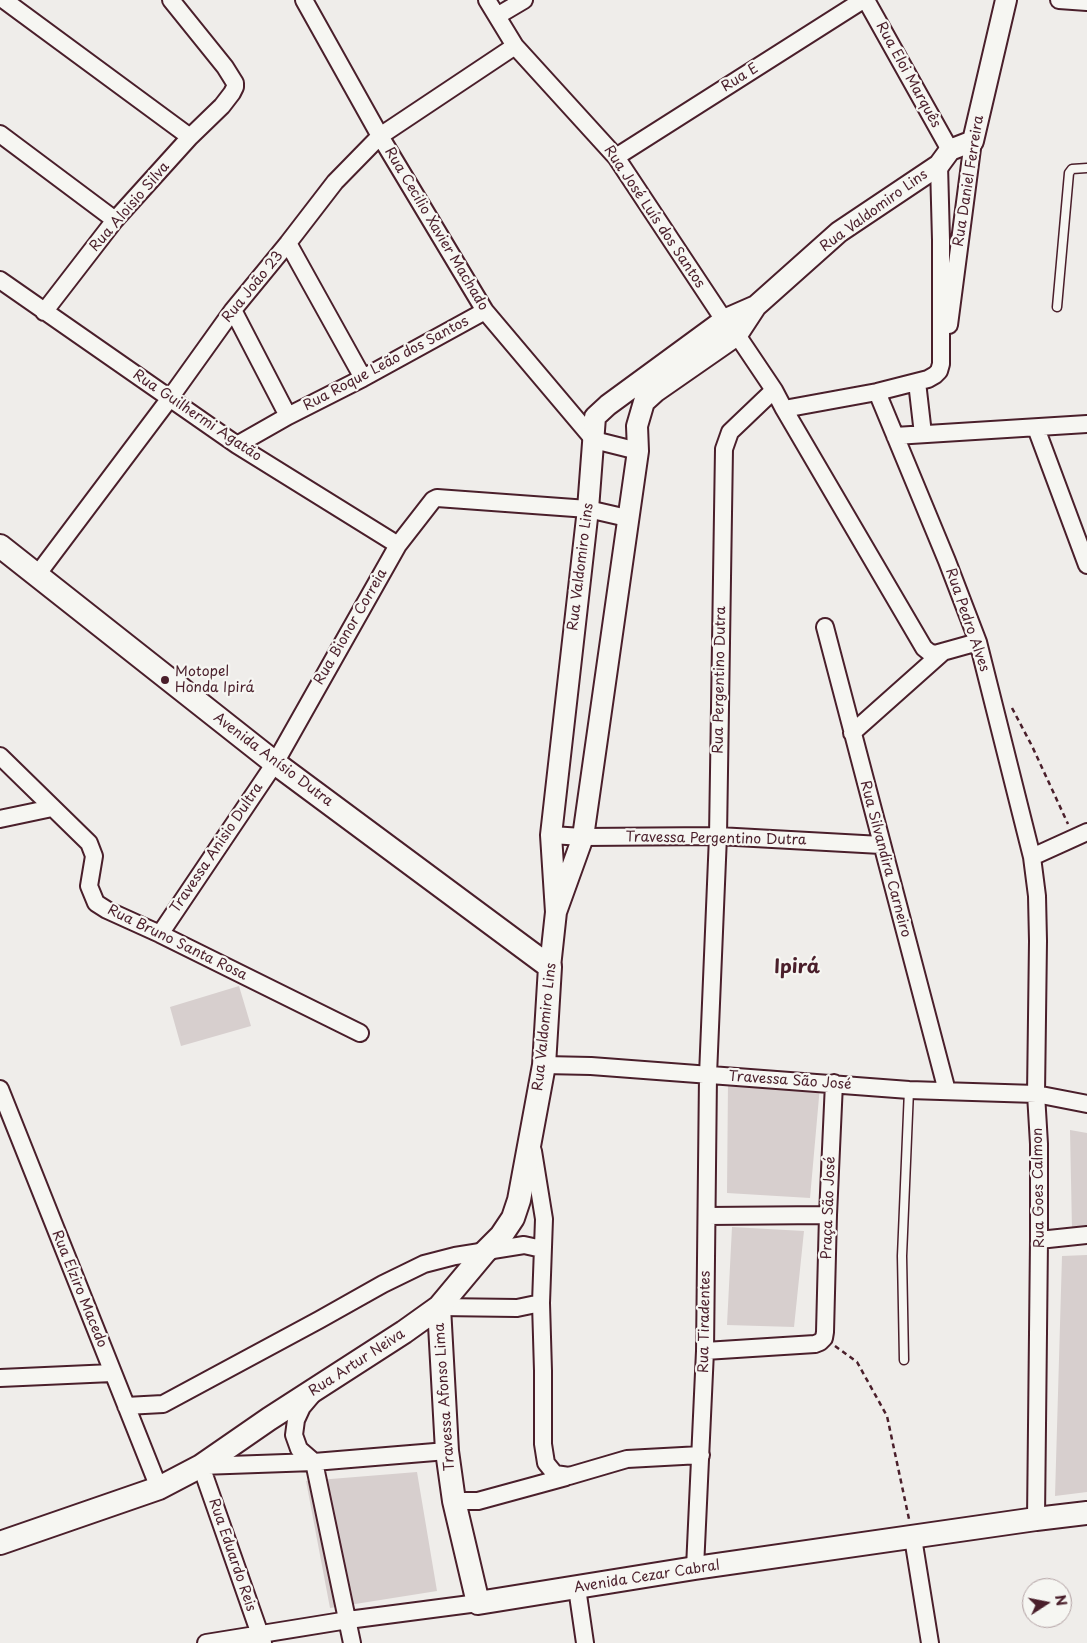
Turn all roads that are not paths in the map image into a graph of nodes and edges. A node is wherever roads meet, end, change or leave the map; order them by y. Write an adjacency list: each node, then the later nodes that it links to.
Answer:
1 (4, 0): 14 (street)
2 (171, 0): 14 (street, Rua Aloisio Silva)
3 (304, 0): 13 (street, Rua Cecilio Xavier Machado)
4 (487, 0): 10 (street, Rua José Luís dos Santos)
5 (524, 0): 10 (street)
6 (865, 0): 16 (street, Rua E); 17 (street, Rua Eloi Marquês)
7 (1006, 0): 15 (street, Rua Daniel Ferreira)
8 (1059, 0): 9 (street)
9 (1087, 2)
10 (497, 16): 11 (street, Rua José Luís dos Santos)
11 (515, 46): 13 (street, Rua João 23); 16 (street, Rua José Luís dos Santos)
12 (0, 134): 19 (street)
13 (380, 136): 20 (street, Rua João 23); 24 (street, Rua Cecilio Xavier Machado)
14 (190, 137): 19 (street, Rua Aloisio Silva)
15 (972, 141): 17 (street, Rua Valdomiro Lins); 27 (street, Rua Daniel Ferreira)
16 (616, 157): 26 (street, Rua José Luís dos Santos)
17 (945, 158): 26 (street, Rua Valdomiro Lins); 27 (street)
18 (1087, 168): 22 (lane)
19 (115, 220): 25 (street, Rua Aloisio Silva)
20 (288, 243): 23 (street, Rua João 23); 28 (street)
21 (0, 280): 25 (street, Rua Guilhermi Agatão)
22 (1057, 306)
23 (232, 310): 32 (street, Rua João 23); 34 (street)
24 (485, 311): 28 (street, Rua Roque Leão dos Santos); 39 (street, Rua Cecilio Xavier Machado)
25 (44, 312): 32 (street, Rua Guilhermi Agatão)
26 (730, 328): 30 (street); 39 (street, Rua Valdomiro Lins); 41 (street, Rua Valdomiro Lins)
27 (941, 364): 29 (street)
28 (363, 378): 34 (street, Rua Roque Leão dos Santos)
29 (917, 382): 31 (street); 37 (street)
30 (774, 390): 33 (street); 58 (street, Rua Pergentino Dutra)
31 (877, 392): 33 (street); 38 (street, Rua Pedro Alves)
32 (170, 398): 40 (street, Rua Guilhermi Agatão); 47 (street, Rua João 23)
33 (784, 409): 50 (street)
34 (288, 416): 40 (street, Rua Roque Leão dos Santos)
35 (1087, 424): 36 (street)
36 (1036, 428): 37 (street); 46 (street)
37 (923, 434): 38 (street)
38 (895, 436): 49 (street, Rua Pedro Alves)
39 (594, 440): 41 (street); 42 (street, Rua Valdomiro Lins)
40 (237, 444): 44 (street, Rua Guilhermi Agatão)
41 (638, 450): 43 (street, Rua Valdomiro Lins)
42 (588, 509): 43 (street); 44 (street, Rua Bionor Correia); 56 (street, Rua Valdomiro Lins)
43 (627, 518): 59 (street, Rua Valdomiro Lins)
44 (398, 545): 53 (street, Rua Bionor Correia)
45 (0, 546): 47 (main road, Avenida Anísio Dutra)
46 (1087, 565)
47 (37, 575): 53 (main road, Avenida Anísio Dutra)
48 (824, 627): 51 (street, Rua Silvandira Carneiro)
49 (978, 642): 50 (street); 61 (street, Rua Pedro Alves)
50 (943, 652): 51 (street)
51 (852, 733): 60 (street, Rua Silvandira Carneiro)
52 (0, 756): 54 (street, Rua Bruno Santa Rosa)
53 (274, 762): 63 (street, Travessa Anisio Dultra); 64 (main road, Avenida Anísio Dutra)
54 (52, 808): 55 (street); 63 (street, Rua Bruno Santa Rosa)
55 (0, 819)
56 (551, 835): 59 (street, Travessa Pergentino Dutra); 62 (street, Rua Valdomiro Lins)
57 (1080, 835): 61 (street)
58 (718, 836): 59 (street, Travessa Pergentino Dutra); 60 (street, Travessa Pergentino Dutra); 67 (street, Rua Pergentino Dutra)
59 (584, 837): 62 (street, Rua Valdomiro Lins)
60 (881, 845): 71 (street, Rua Silvandira Carneiro)
61 (1032, 856): 72 (street, Rua Goes Calmon)
62 (556, 912): 64 (street, Rua Valdomiro Lins)
63 (160, 934): 65 (street, Rua Bruno Santa Rosa)
64 (550, 967): 66 (main road, Rua Valdomiro Lins)
65 (360, 1033)
66 (544, 1065): 67 (street, Travessa São José); 75 (main road, Rua Valdomiro Lins)
67 (708, 1075): 68 (street, Travessa São José); 78 (street, Rua Tiradentes)
68 (834, 1083): 70 (street, Travessa São José); 77 (street, Praça São José)
69 (0, 1089): 74 (street, Rua Elziro Macedo)
70 (909, 1090): 71 (street, Travessa São José); 86 (lane)
71 (947, 1091): 72 (street, Travessa São José)
72 (1036, 1094): 73 (street, Travessa São José); 80 (street, Rua Goes Calmon)
73 (1087, 1104)
74 (4, 1114): 87 (street, Rua Elziro Macedo)
75 (531, 1131): 76 (main road, Rua Valdomiro Lins); 81 (street)
76 (519, 1200): 82 (main road, Rua Artur Neiva)
77 (828, 1215): 78 (street); 85 (street, Praça São José)
78 (707, 1216): 85 (street, Rua Tiradentes)
79 (1087, 1235): 80 (street)
80 (1040, 1240): 99 (street, Rua Goes Calmon)
81 (542, 1249): 82 (street); 83 (street)
82 (485, 1252): 84 (main road, Rua Artur Neiva); 90 (street)
83 (541, 1303): 84 (street); 95 (street)
84 (439, 1307): 89 (main road, Rua Artur Neiva); 91 (main road, Travessa Afonso Lima)
85 (705, 1350): 92 (street, Rua Tiradentes)
86 (904, 1360)
87 (112, 1373): 88 (street); 90 (street, Rua Elziro Macedo)
88 (0, 1378)
89 (318, 1389): 93 (street); 94 (main road, Rua Artur Neiva)
90 (126, 1406): 96 (street, Rua Elziro Macedo)
91 (447, 1451): 93 (street); 97 (main road, Travessa Afonso Lima)
92 (701, 1455): 95 (street); 102 (street, Rua Tiradentes)
93 (314, 1462): 94 (street); 105 (street)
94 (201, 1466): 96 (main road, Rua Artur Neiva); 106 (street, Rua Eduardo Reis)
95 (568, 1476): 97 (street)
96 (159, 1488): 101 (main road, Rua Artur Neiva)
97 (454, 1501): 104 (main road, Travessa Afonso Lima)
98 (1087, 1513): 99 (main road, Avenida Cezar Cabral)
99 (1036, 1519): 100 (main road, Avenida Cezar Cabral)
100 (913, 1538): 102 (main road, Avenida Cezar Cabral); 110 (street)
101 (0, 1543)
102 (695, 1568): 103 (main road, Avenida Cezar Cabral)
103 (577, 1588): 104 (main road, Avenida Cezar Cabral); 109 (street)
104 (478, 1603): 105 (street, Avenida Cezar Cabral)
105 (348, 1620): 106 (street, Avenida Cezar Cabral); 108 (street)
106 (261, 1639): 107 (street, Avenida Cezar Cabral)
107 (206, 1643)
108 (352, 1643)
109 (585, 1643)
110 (930, 1643)

